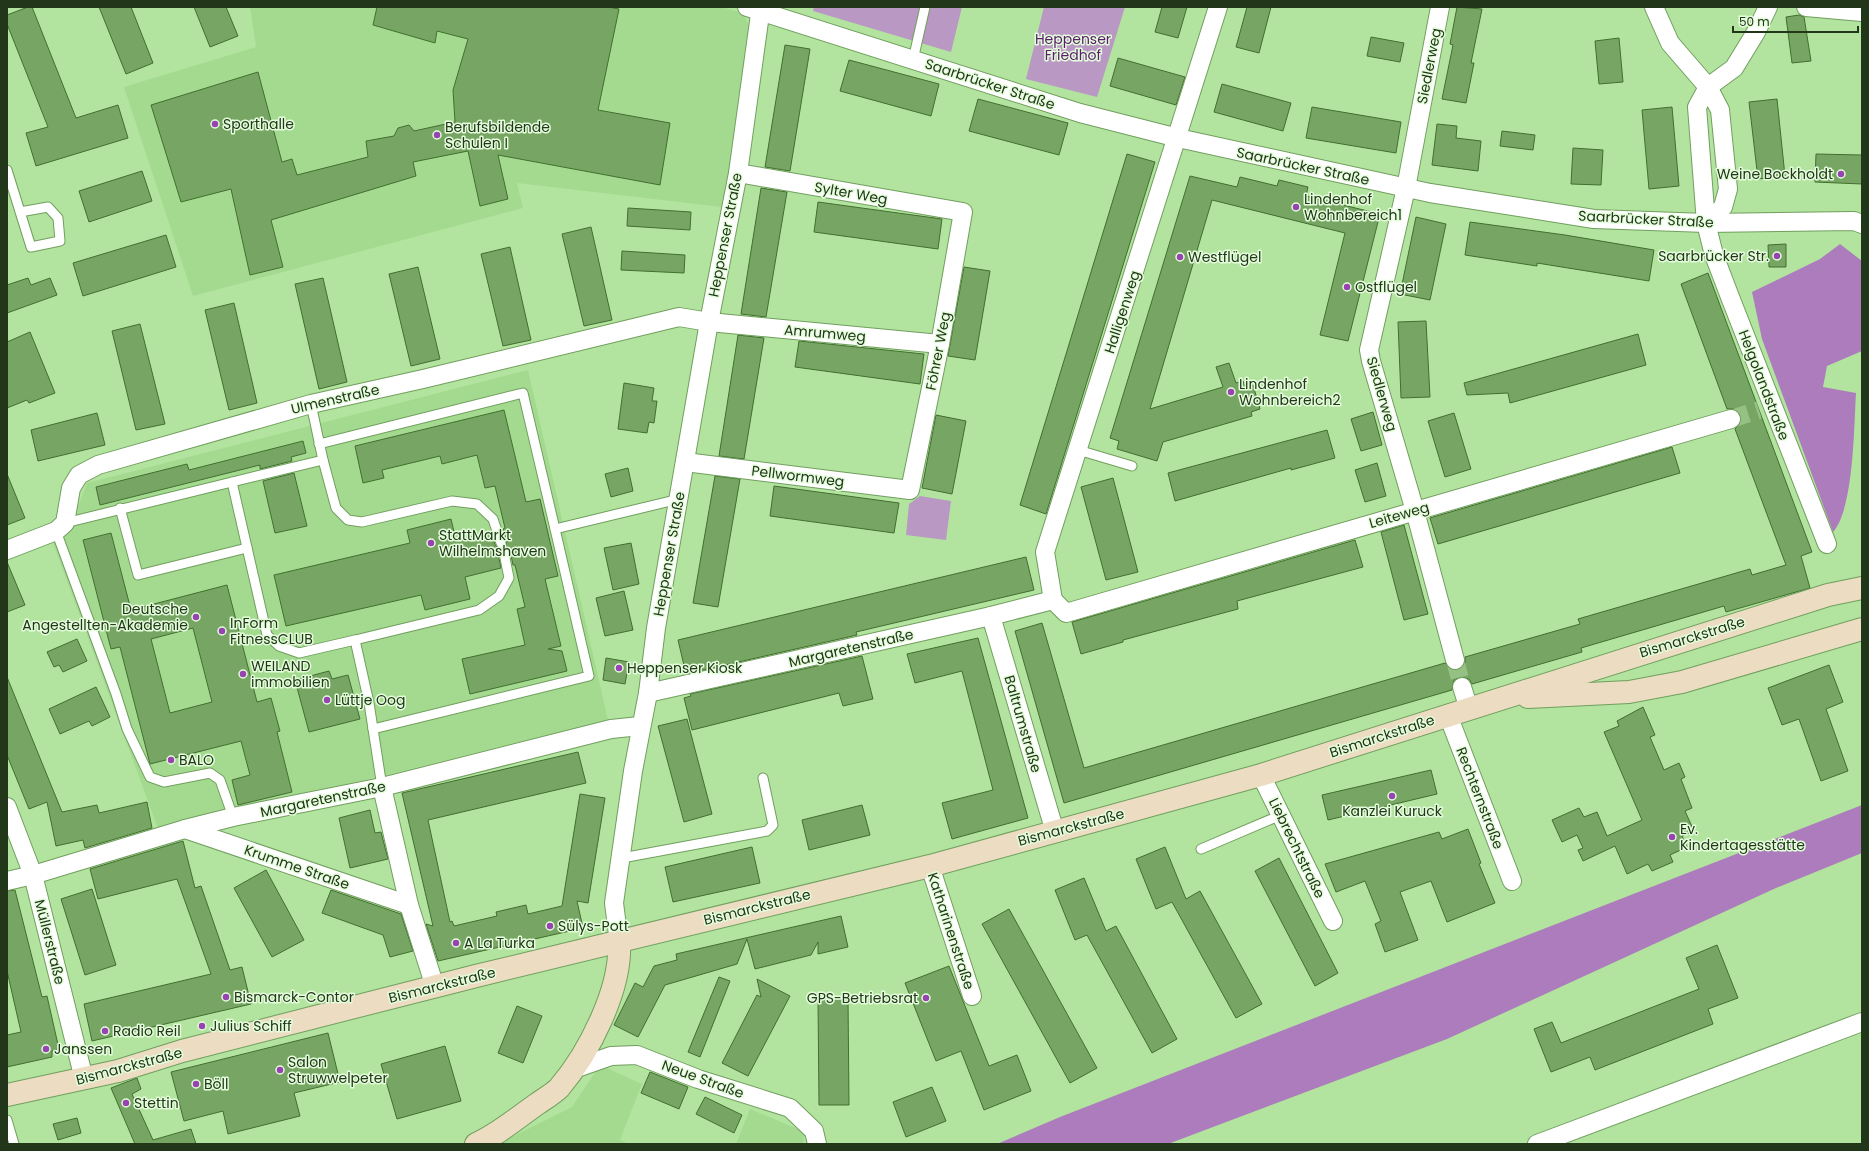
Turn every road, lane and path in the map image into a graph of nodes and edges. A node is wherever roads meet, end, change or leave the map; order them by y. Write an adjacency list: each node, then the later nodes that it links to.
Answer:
1 (925, 7): 9 (lane)
2 (1218, 7): 11 (street, Halligenweg)
3 (1440, 7): 14 (street, Siedlerweg)
4 (1654, 7): 10 (street)
5 (1768, 7): 10 (street)
6 (1806, 7): 8 (street)
7 (756, 9): 9 (street, Saarbrücker Straße); 13 (street, Heppenser Straße)
8 (1862, 12)
9 (913, 60): 11 (street, Saarbrücker Straße)
10 (1708, 87): 17 (street, Helgolandstraße); 17 (street)
11 (1178, 138): 14 (street, Saarbrücker Straße); 24 (street, Halligenweg)
12 (7, 170): 15 (lane)
13 (738, 173): 16 (street, Sylter Weg); 19 (street, Heppenser Straße)
14 (1406, 188): 17 (street, Saarbrücker Straße); 32 (street, Siedlerweg)
15 (20, 212): 15 (lane)
16 (963, 212): 20 (street, Föhrer Weg)
17 (1706, 223): 18 (street, Saarbrücker Straße); 36 (street, Helgolandstraße)
18 (1862, 224)
19 (709, 322): 20 (street, Amrumweg); 21 (street, Ulmenstraße); 26 (street, Heppenser Straße)
20 (940, 344): 29 (street, Föhrer Weg)
21 (311, 404): 23 (lane); 33 (street, Ulmenstraße)
22 (1731, 418): 32 (street, Leiteweg)
23 (320, 444): 25 (lane); 34 (lane)
24 (1078, 450): 27 (lane); 42 (street, Halligenweg)
25 (323, 460): 28 (lane); 35 (lane)
26 (685, 462): 29 (street, Pellwormweg); 30 (street, Heppenser Straße)
27 (1132, 466)
28 (232, 482): 31 (lane); 37 (lane)
29 (910, 490)
30 (679, 499): 34 (lane); 48 (street, Heppenser Straße)
31 (120, 508): 33 (lane); 37 (lane)
32 (1415, 511): 42 (street, Leiteweg); 46 (street, Siedlerweg)
33 (60, 527): 38 (street); 59 (lane)
34 (555, 529): 53 (lane)
35 (501, 543)
36 (1827, 544)
37 (247, 548): 45 (lane)
38 (7, 550)
39 (504, 553): 45 (lane)
40 (1862, 571): 41 (main road)
41 (1852, 590): 49 (main road, Bismarckstraße)
42 (1053, 600): 43 (street, Margaretenstraße)
43 (991, 616): 48 (street, Margaretenstraße); 61 (street, Baltrumstraße)
44 (1862, 629): 49 (main road, Bismarckstraße)
45 (355, 640): 53 (lane)
46 (1455, 660)
47 (1462, 687): 50 (street)
48 (648, 693): 52 (street, Heppenser Straße)
49 (1501, 698): 50 (main road, Bismarckstraße)
50 (1469, 709): 51 (main road, Bismarckstraße)
51 (1448, 715): 54 (main road, Bismarckstraße); 67 (street, Rechternstraße)
52 (640, 726): 56 (street, Margaretenstraße); 63 (street, Heppenser Straße)
53 (373, 729): 56 (lane)
54 (1261, 775): 58 (street, Liebrechtstraße); 61 (main road, Bismarckstraße)
55 (763, 778): 63 (lane)
56 (382, 787): 59 (street, Margaretenstraße); 68 (street)
57 (7, 808): 65 (street, Müllerstraße)
58 (1280, 815): 62 (lane); 69 (street, Liebrechtstraße)
59 (233, 817): 60 (street, Margaretenstraße)
60 (185, 829): 65 (street, Margaretenstraße); 68 (street, Krumme Straße)
61 (1055, 832): 64 (main road, Bismarckstraße)
62 (1201, 849)
63 (622, 858): 70 (street, Heppenser Straße)
64 (930, 866): 70 (main road, Bismarckstraße); 72 (street, Katharinenstraße)
65 (33, 875): 66 (street, Margaretenstraße); 75 (street, Müllerstraße)
66 (7, 881)
67 (1512, 881)
68 (409, 905): 71 (street)
69 (1333, 921)
70 (619, 942): 71 (main road, Bismarckstraße); 74 (main road, Heppenser Straße)
71 (435, 986): 75 (main road, Bismarckstraße)
72 (972, 996)
73 (1862, 1022): 82 (street)
74 (571, 1070): 80 (main road, Heppenser Straße); 81 (street, Neue Straße)
75 (84, 1079): 76 (main road, Bismarckstraße)
76 (7, 1095)
77 (7, 1120): 79 (lane)
78 (7, 1131): 79 (lane)
79 (13, 1142)
80 (476, 1144)
81 (817, 1144)
82 (1537, 1144)

